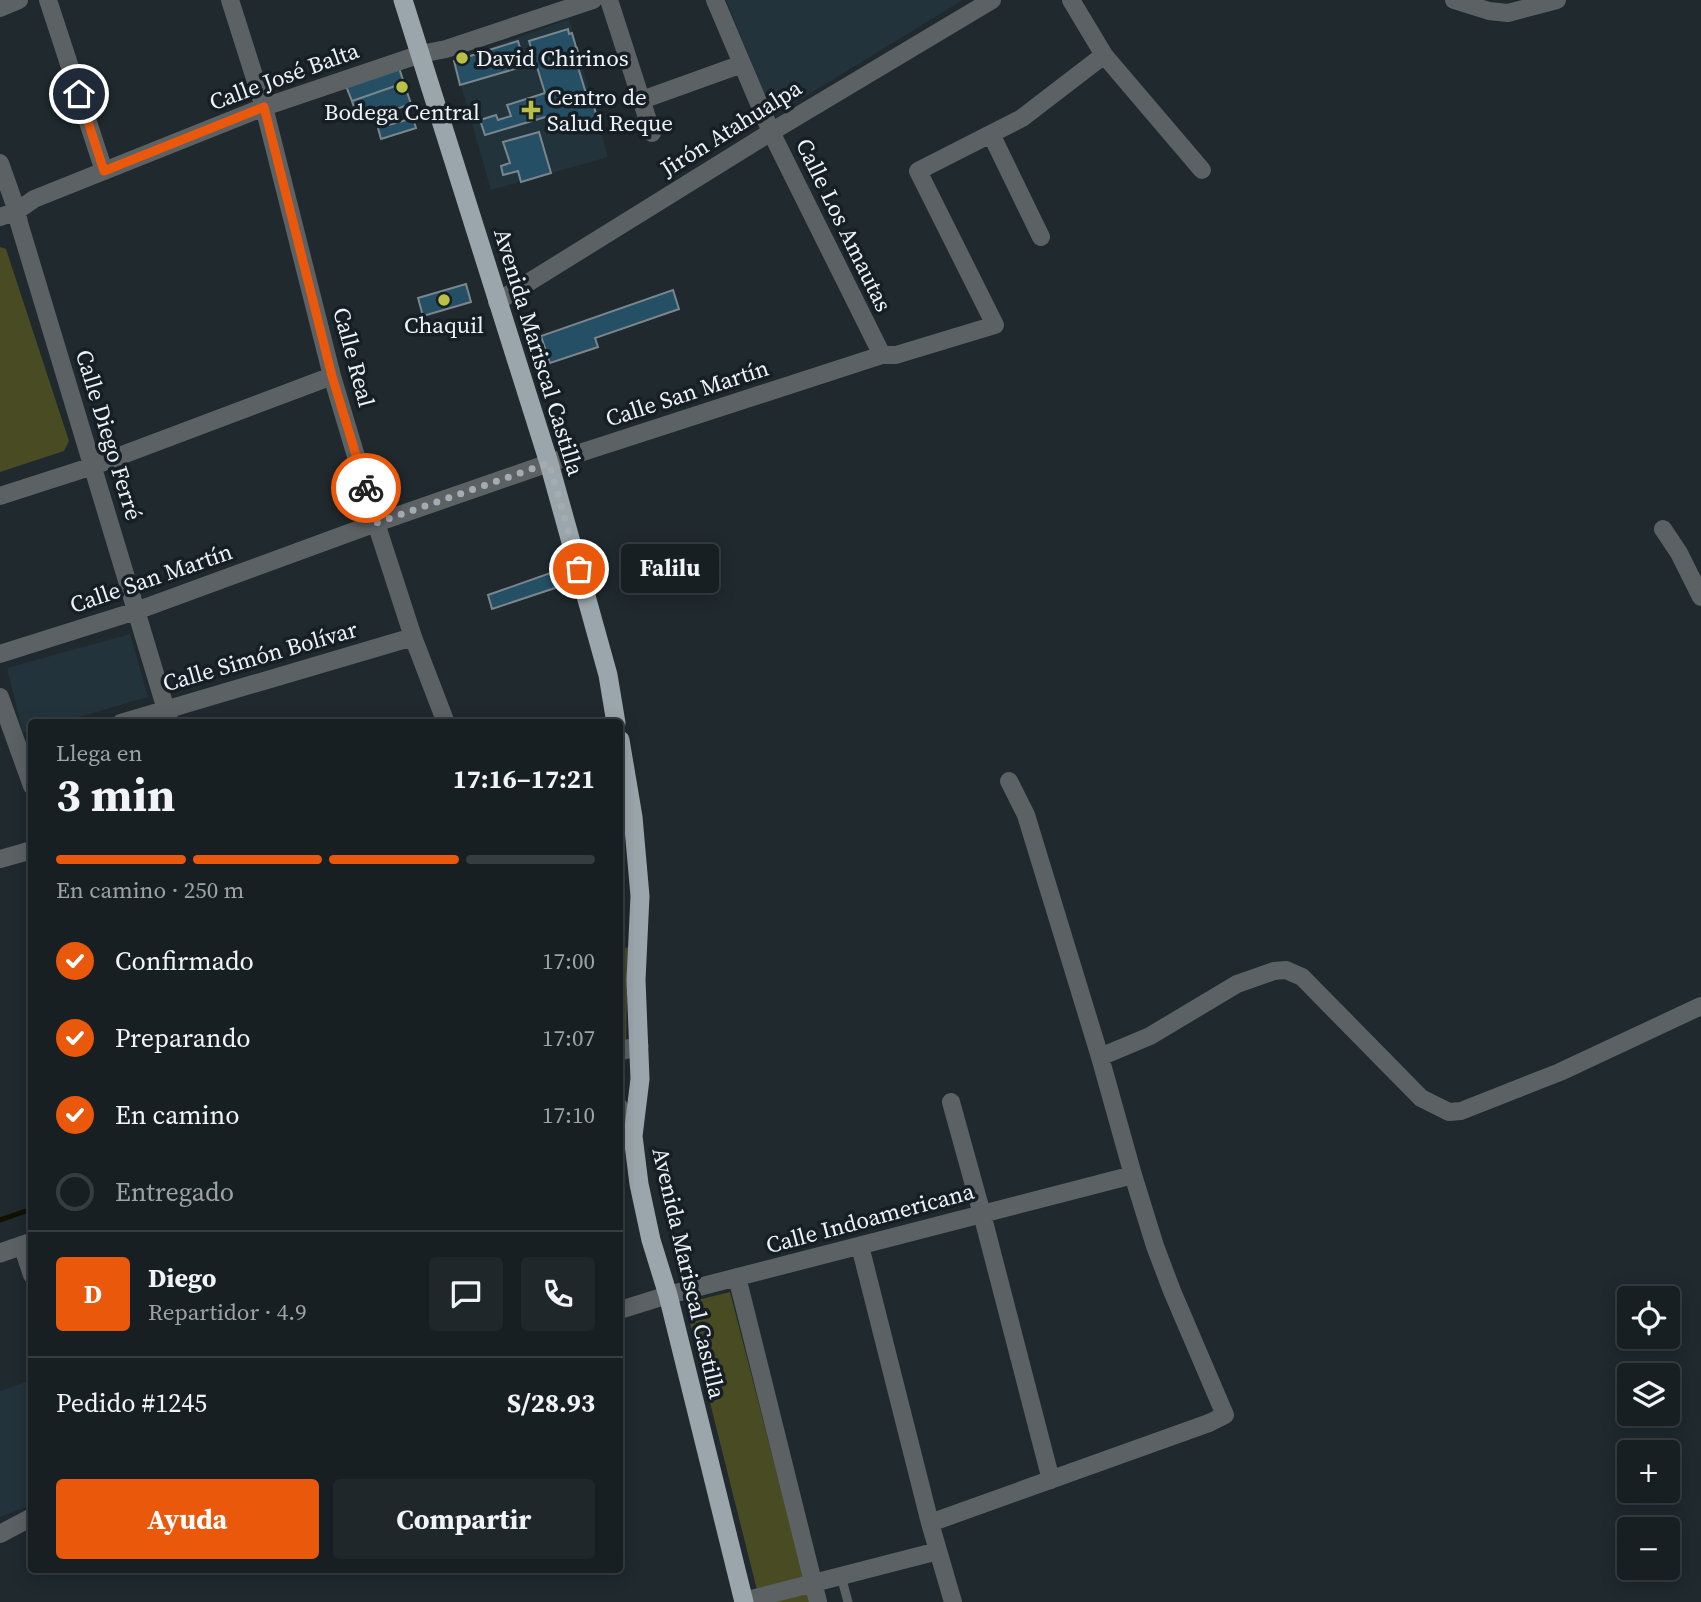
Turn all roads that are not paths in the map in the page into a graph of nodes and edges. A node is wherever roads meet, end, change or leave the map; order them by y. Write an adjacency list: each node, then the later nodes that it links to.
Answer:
1 (19, 0): 12 (street)
2 (48, 0): 23 (street)
3 (230, 0): 17 (street, Calle Real)
4 (403, 0): 13 (highway, Avenida Mariscal Castilla)
5 (593, 0): 13 (street, Calle José Balta)
6 (609, 0): 16 (street)
7 (715, 0): 15 (street, Calle Los Amautas)
8 (992, 0): 18 (street, Jirón Atahualpa)
9 (1071, 0): 14 (street)
10 (1454, 0): 11 (street)
11 (1557, 0)
12 (0, 8)
13 (421, 54): 17 (street, Calle José Balta); 26 (highway, Avenida Mariscal Castilla)
14 (1104, 55): 20 (street); 22 (street)
15 (742, 64): 16 (street); 18 (street, Calle Los Amautas)
16 (642, 100): 19 (street)
17 (264, 107): 23 (street, Calle José Balta); 28 (street, Calle Real)
18 (771, 132): 26 (street, Jirón Atahualpa); 27 (street, Calle Los Amautas)
19 (652, 133)
20 (991, 134): 25 (street); 27 (street, Calle San Martín)
21 (0, 163): 24 (street, Calle Diego Ferré)
22 (1202, 170)
23 (104, 171): 24 (street, Calle José Balta)
24 (9, 214): 30 (street, Calle Diego Ferré)
25 (1041, 237)
26 (497, 302): 29 (highway, Avenida Mariscal Castilla)
27 (882, 355): 29 (street, Calle San Martín)
28 (332, 376): 30 (street); 32 (street, Calle Real)
29 (549, 463): 32 (street, Calle San Martín); 42 (highway, Avenida Mariscal Castilla)
30 (93, 466): 31 (street); 35 (street, Calle Diego Ferré)
31 (0, 496)
32 (376, 523): 35 (street, Calle San Martín); 36 (street, Calle Real)
33 (1663, 528): 34 (street)
34 (1701, 597)
35 (136, 611): 37 (street, Calle San Martín); 39 (street, Calle Diego Ferré)
36 (413, 637): 39 (street, Calle Simón Bolívar); 41 (street, Calle Real)
37 (0, 654)
38 (0, 698): 43 (street)
39 (168, 716): 40 (street, Calle Simón Bolívar)
40 (148, 719)
41 (444, 719)
42 (615, 719)
43 (26, 752)
44 (623, 756): 49 (highway, Avenida Mariscal Castilla)
45 (1009, 781): 51 (street)
46 (28, 851): 47 (street)
47 (0, 859)
48 (1701, 1006): 51 (street)
49 (639, 1045): 50 (street); 54 (highway, Avenida Mariscal Castilla)
50 (623, 1050)
51 (1100, 1057): 55 (street)
52 (951, 1102): 56 (street)
53 (623, 1114): 54 (street)
54 (633, 1136): 61 (highway, Avenida Mariscal Castilla)
55 (1133, 1175): 56 (street, Calle Indoamericana); 63 (street)
56 (982, 1214): 58 (street, Calle Indoamericana); 63 (street)
57 (27, 1243): 59 (street)
58 (860, 1246): 60 (street, Calle Indoamericana); 65 (street)
59 (0, 1253)
60 (737, 1277): 61 (street, Calle Indoamericana); 69 (street)
61 (668, 1295): 62 (street, Calle Indoamericana); 70 (highway, Avenida Mariscal Castilla)
62 (623, 1309)
63 (1051, 1480): 65 (street)
64 (28, 1519): 66 (street)
65 (930, 1523): 67 (street)
66 (0, 1534)
67 (938, 1551): 68 (street); 73 (street)
68 (841, 1576): 69 (street); 72 (lane)
69 (813, 1583): 70 (street); 71 (street)
70 (744, 1601)
71 (818, 1602)
72 (848, 1602)
73 (953, 1602)

